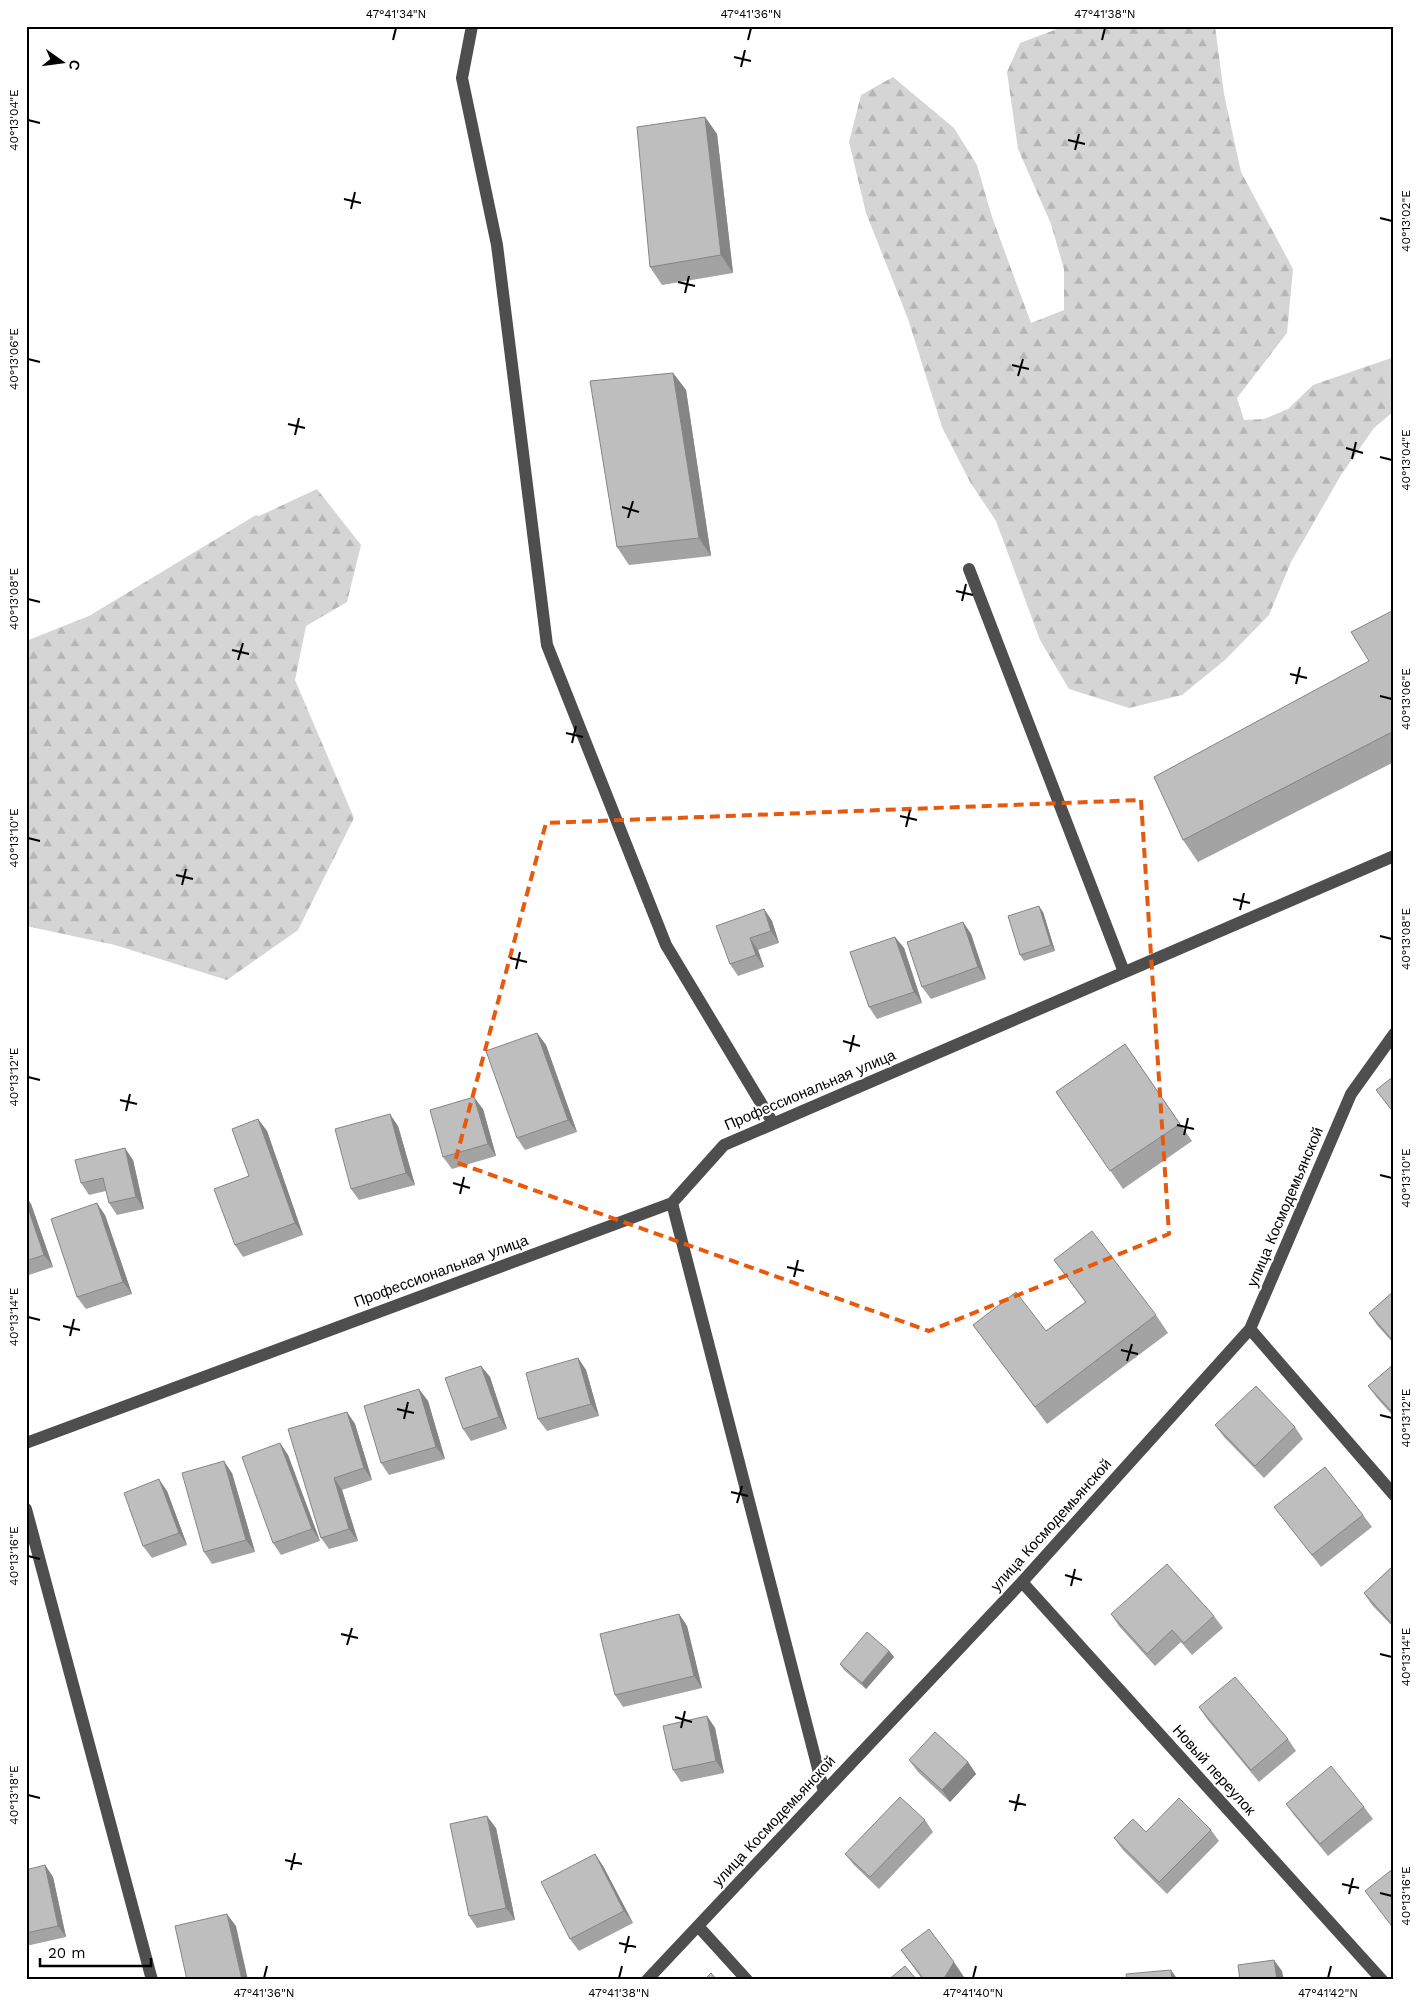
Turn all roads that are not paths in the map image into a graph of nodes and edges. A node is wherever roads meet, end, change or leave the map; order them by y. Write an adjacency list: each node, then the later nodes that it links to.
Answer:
1 (472, 26): 6 (street)
2 (969, 569): 4 (street)
3 (1394, 856): 4 (street, Профессиональная улица)
4 (1124, 972): 6 (street, Профессиональная улица)
5 (1394, 1034): 8 (street, улица Космодемьянской)
6 (773, 1124): 7 (street, Профессиональная улица)
7 (672, 1203): 9 (street, Профессиональная улица); 13 (street)
8 (1250, 1329): 10 (street); 12 (street, улица Космодемьянской)
9 (26, 1443)
10 (1394, 1495)
11 (26, 1509): 15 (street)
12 (1022, 1582): 13 (street, улица Космодемьянской); 18 (street, Новый переулок)
13 (824, 1792): 14 (street, улица Космодемьянской)
14 (698, 1926): 16 (street, улица Космодемьянской); 17 (street)
15 (152, 1980)
16 (646, 1980)
17 (747, 1980)
18 (1382, 1980)

